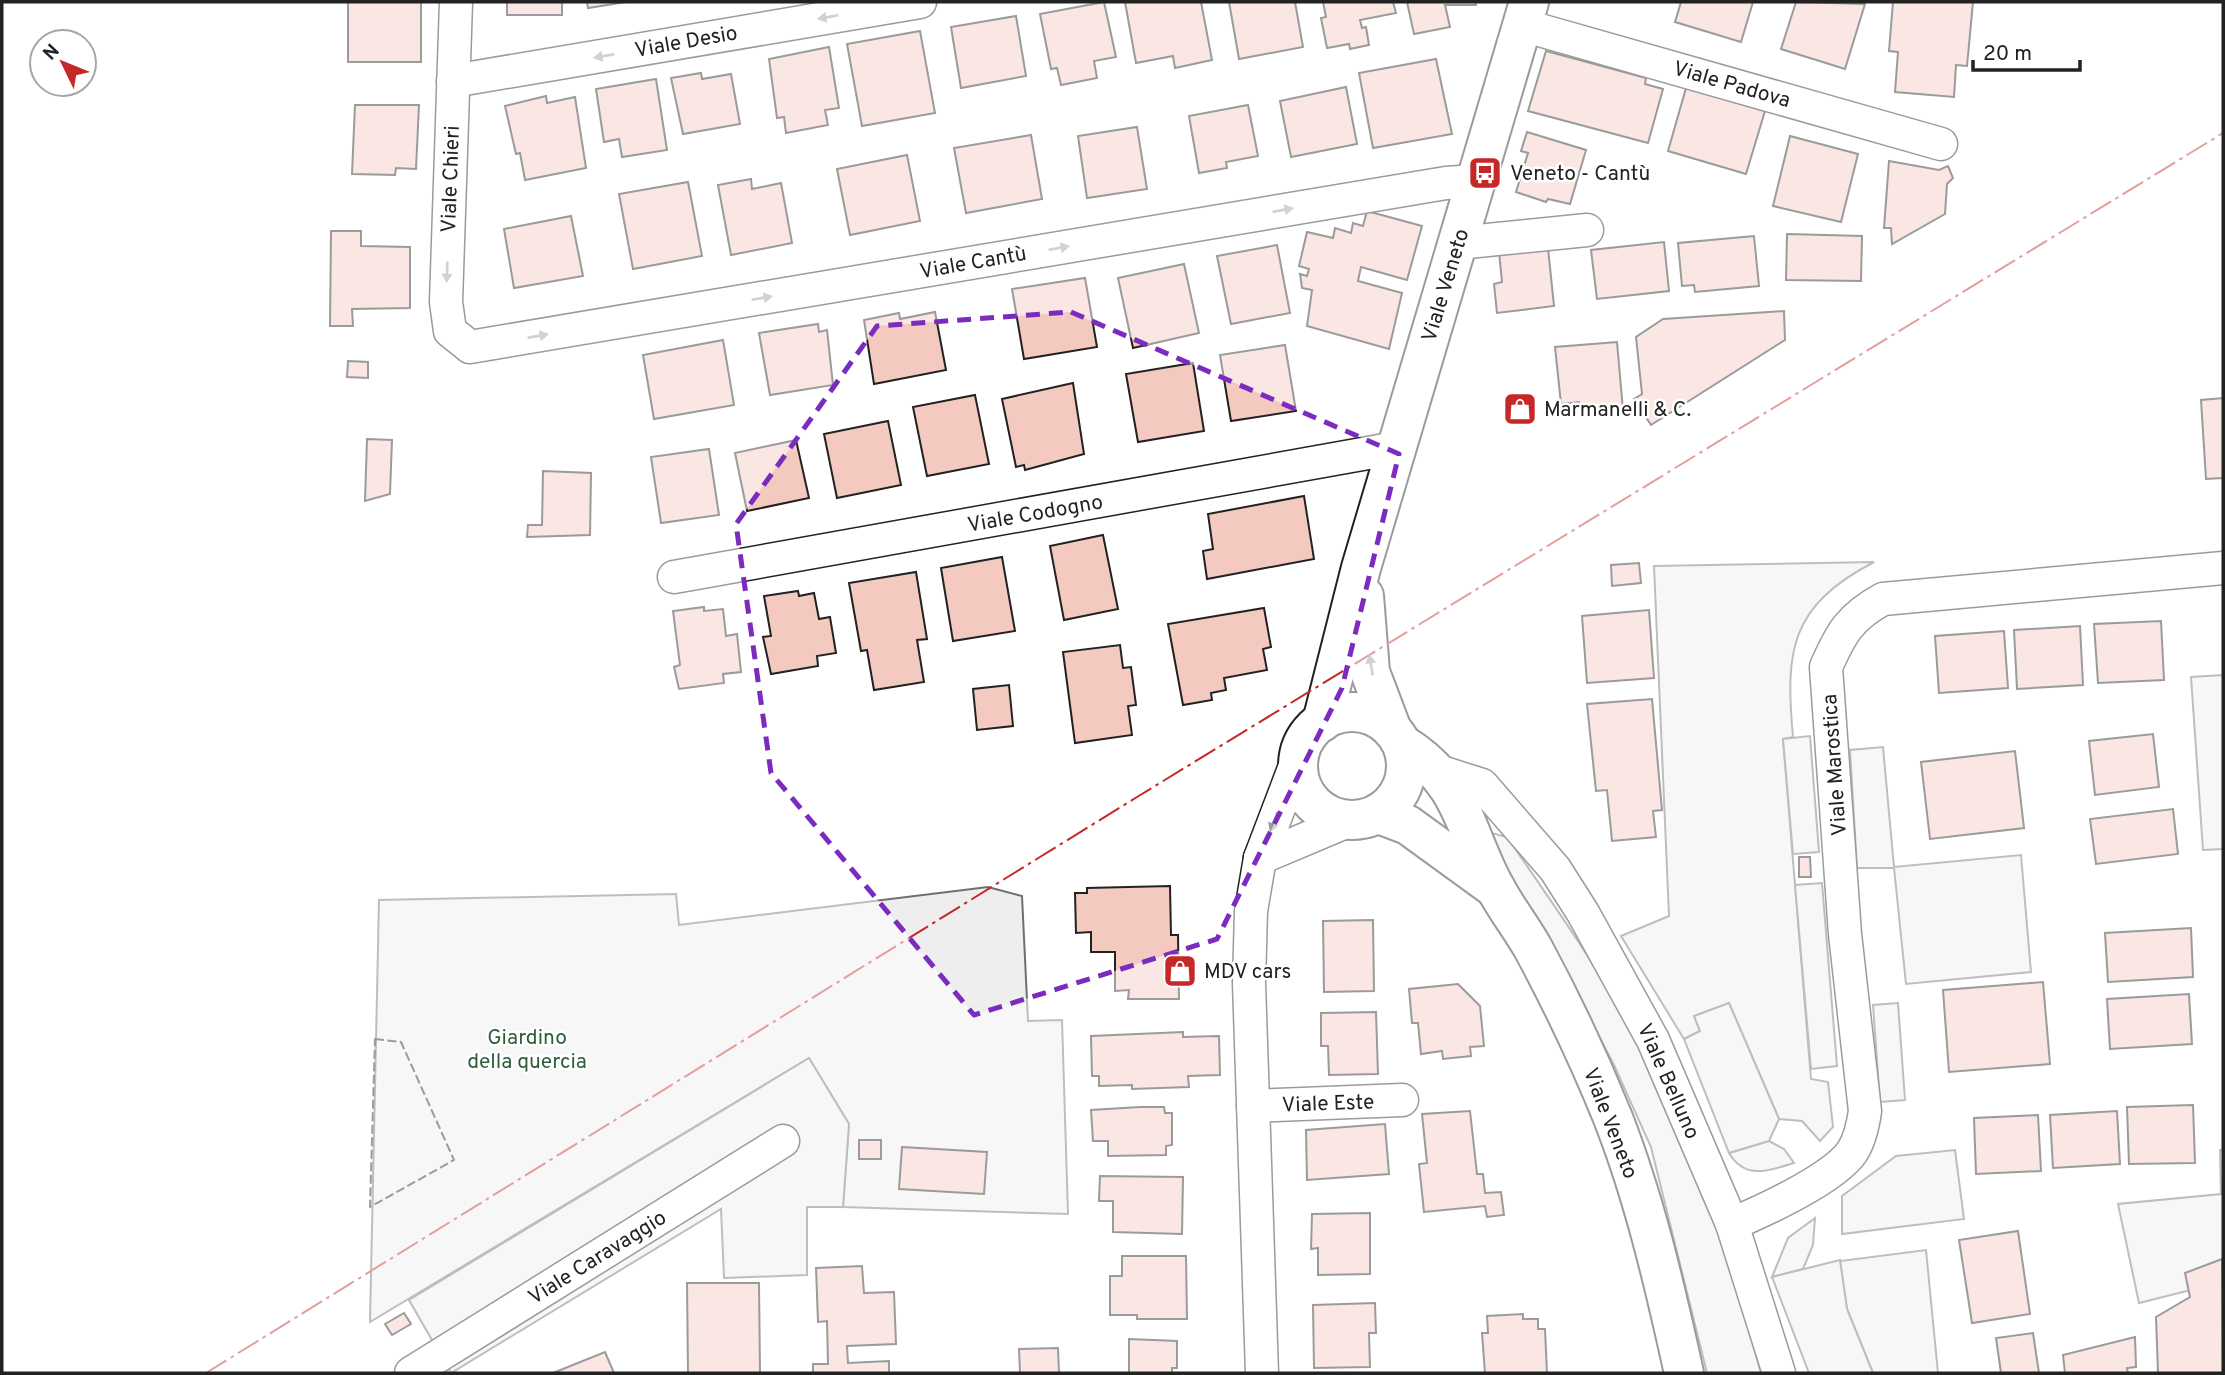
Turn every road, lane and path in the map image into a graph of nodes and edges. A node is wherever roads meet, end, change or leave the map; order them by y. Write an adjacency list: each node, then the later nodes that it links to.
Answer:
1 (456, 2): 4 (street, Viale Chieri)
2 (920, 2): 4 (street, Viale Desio, one-way to 4)
3 (1526, 13): 5 (street, Viale Padova); 6 (main road, Viale Veneto)
4 (453, 81): 9 (street, Viale Chieri, one-way to 9)
5 (1941, 144)
6 (1476, 181): 8 (main road, Viale Veneto); 9 (street, Viale Cantù, one-way to 6)
7 (1587, 230): 8 (street)
8 (1458, 243): 10 (main road, Viale Veneto)
9 (470, 347)
10 (1396, 448): 11 (main road, Viale Veneto); 13 (street, Viale Codogno)
11 (1361, 568): 14 (main road, Viale Veneto); 15 (main road, Viale Veneto, one-way to 11)
12 (2223, 568): 26 (street, Viale Marostica)
13 (674, 577)
14 (1322, 722): 15 (main road); 16 (main road)
15 (1397, 737): 17 (main road, Viale Veneto); 20 (main road)
16 (1298, 758): 20 (main road); 21 (street, one-way to 21)
17 (1438, 771): 18 (main road, Viale Veneto); 19 (street, Viale Belluno)
18 (1465, 813): 19 (street); 20 (main road); 22 (main road, Viale Veneto)
19 (1510, 814): 26 (street, Viale Belluno)
20 (1378, 820): 21 (street); 22 (main road, Viale Veneto)
21 (1260, 858): 24 (street)
22 (1496, 889): 29 (main road, Viale Veneto)
23 (1402, 1100): 24 (street, Viale Este)
24 (1253, 1106): 28 (street)
25 (783, 1141): 27 (street, Viale Caravaggio)
26 (1732, 1224): 30 (street, Viale Belluno)
27 (411, 1373)
28 (1262, 1373)
29 (1684, 1373)
30 (1779, 1373)

